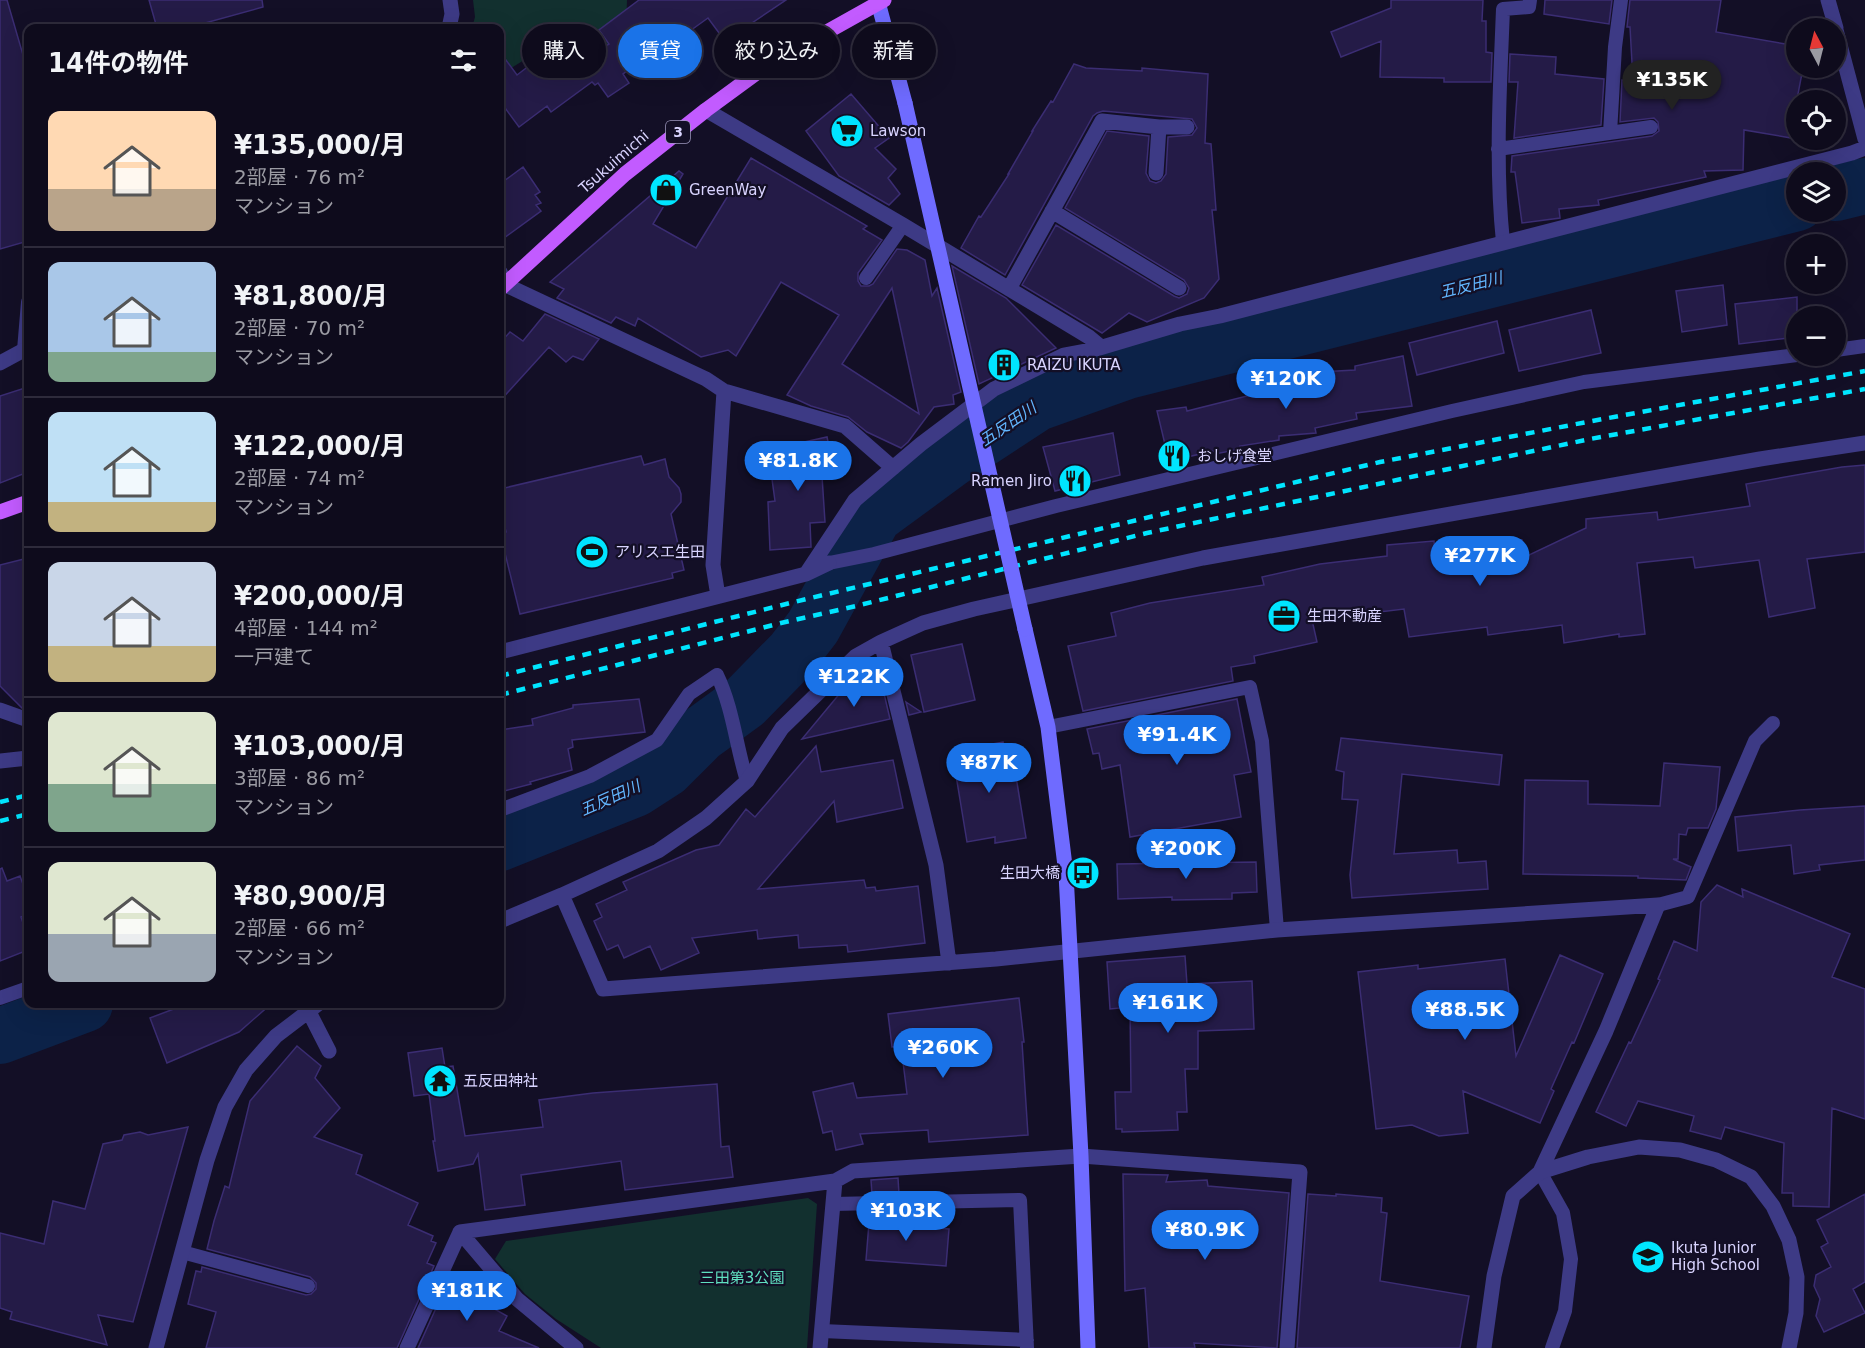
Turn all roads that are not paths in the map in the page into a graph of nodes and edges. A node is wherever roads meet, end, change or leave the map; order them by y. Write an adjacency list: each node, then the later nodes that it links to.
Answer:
1 (450, 0): 7 (street)
2 (1530, 0): 16 (lane)
3 (1621, 0): 13 (lane)
4 (1828, 0): 6 (street)
5 (881, 1): 9 (main road, Tsukuimichi / 3); 45 (street, bridge)
6 (1833, 18)
7 (450, 24)
8 (1846, 67): 14 (street)
9 (706, 110): 19 (street); 22 (main road, Tsukuimichi / 3)
10 (1159, 127): 11 (street); 17 (street); 18 (street)
11 (1187, 127)
12 (1652, 127): 13 (lane)
13 (1610, 133): 16 (lane)
14 (1865, 139)
15 (1865, 148): 20 (street)
16 (1498, 149): 20 (lane)
17 (1156, 173)
18 (1052, 211): 24 (street); 25 (street)
19 (903, 225): 21 (lane); 25 (street)
20 (1503, 242): 27 (street)
21 (866, 278)
22 (504, 280)
23 (504, 283): 32 (street)
24 (1179, 288)
25 (1009, 289): 27 (street)
26 (1865, 346): 28 (lane)
27 (1101, 347): 34 (street)
28 (1846, 349)
29 (24, 351): 31 (street)
30 (1786, 356): 37 (lane)
31 (0, 363)
32 (724, 391): 34 (street); 39 (street)
33 (1865, 443): 40 (street)
34 (893, 468): 38 (street)
35 (24, 503): 36 (main road)
36 (0, 512)
37 (829, 563): 38 (street)
38 (806, 574): 39 (street)
39 (718, 596): 41 (street)
40 (881, 642): 48 (street); 55 (street)
41 (504, 651)
42 (0, 710): 43 (street)
43 (24, 719)
44 (1773, 723): 51 (lane)
45 (1048, 727): 53 (lane); 54 (street)
46 (24, 758): 47 (street)
47 (0, 761)
48 (747, 781): 49 (lane); 50 (street)
49 (504, 808)
50 (562, 895): 52 (street); 55 (street)
51 (1658, 904): 53 (street); 62 (street)
52 (504, 919)
53 (1276, 930): 54 (street)
54 (1071, 953): 55 (street); 61 (street)
55 (949, 963)
56 (24, 989): 57 (lane)
57 (0, 998)
58 (312, 1008): 66 (street)
59 (313, 1008): 60 (street)
60 (329, 1051)
61 (1081, 1156): 63 (street); 74 (street); 75 (street)
62 (1540, 1172): 76 (street); 77 (lane); 78 (street)
63 (835, 1181): 64 (street); 65 (street)
64 (833, 1204): 68 (street); 69 (lane)
65 (460, 1232): 71 (street); 72 (street)
66 (182, 1252): 67 (lane); 70 (street)
67 (309, 1286)
68 (822, 1331): 69 (lane); 73 (street)
69 (1027, 1344)
70 (156, 1348)
71 (407, 1348)
72 (576, 1348)
73 (820, 1348)
74 (1088, 1348)
75 (1287, 1348)
76 (1484, 1348)
77 (1552, 1348)
78 (1789, 1348)

